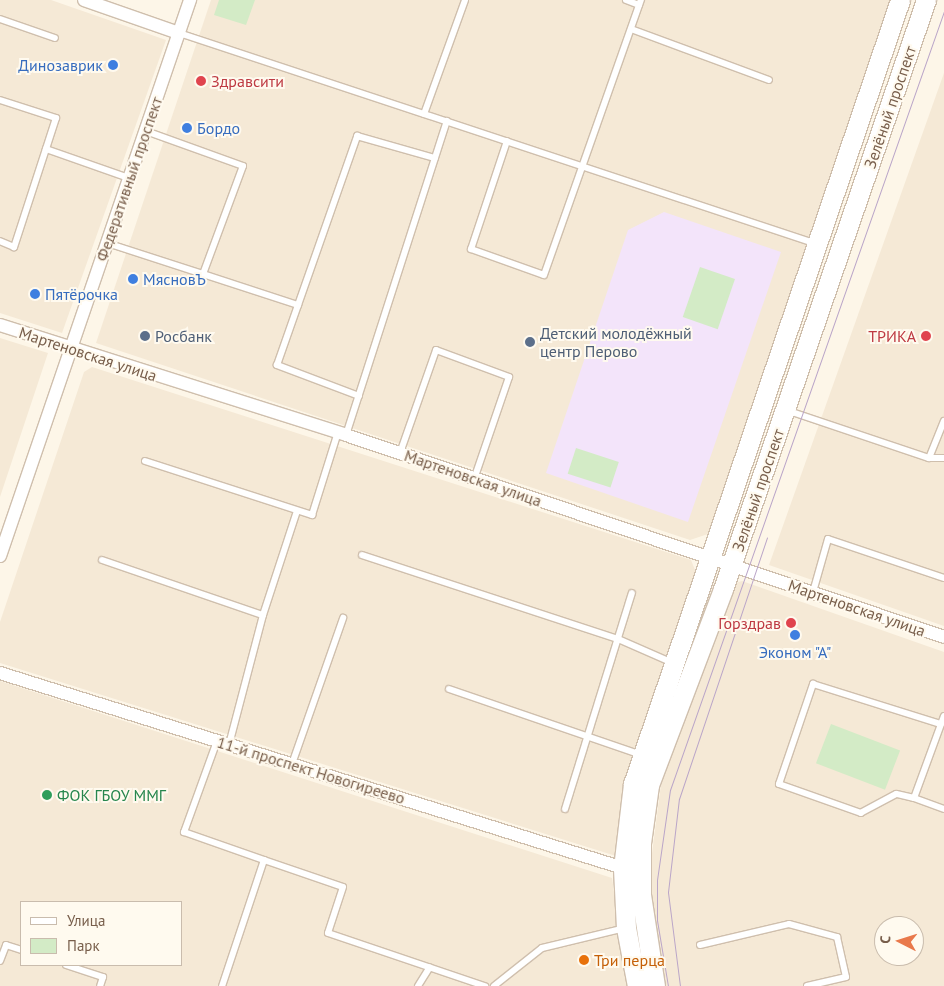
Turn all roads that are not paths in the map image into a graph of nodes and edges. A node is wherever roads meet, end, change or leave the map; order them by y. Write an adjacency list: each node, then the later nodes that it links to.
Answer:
1 (84, 0): 10 (street)
2 (190, 0): 10 (street, Федеративный проспект)
3 (465, 0): 14 (lane)
4 (626, 0): 7 (lane)
5 (900, 0): 24 (main road, Зелёный проспект)
6 (926, 0): 30 (main road, Зелёный проспект)
7 (640, 2): 9 (lane)
8 (0, 19): 11 (lane)
9 (631, 29): 12 (lane); 20 (lane)
10 (179, 33): 14 (lane); 16 (street, Федеративный проспект)
11 (55, 38)
12 (769, 80)
13 (0, 100): 18 (lane)
14 (424, 114): 15 (lane)
15 (447, 121): 17 (lane); 19 (lane)
16 (146, 131): 21 (street, Федеративный проспект); 25 (lane)
17 (506, 141): 20 (lane); 20 (lane)
18 (46, 149): 21 (lane); 22 (lane)
19 (435, 158): 26 (lane); 29 (lane)
20 (582, 166): 24 (lane)
21 (129, 178): 23 (street, Федеративный проспект)
22 (0, 241)
23 (107, 242): 25 (lane); 28 (street, Федеративный проспект)
24 (818, 244): 41 (main road, Зелёный проспект)
25 (203, 274): 26 (lane)
26 (298, 304): 29 (lane)
27 (0, 326): 28 (street, Мартеновская улица)
28 (72, 348): 32 (street, Мартеновская улица); 40 (street, Федеративный проспект)
29 (359, 396): 32 (lane)
30 (786, 410): 34 (lane); 43 (main road, Зелёный проспект)
31 (944, 421): 34 (lane)
32 (342, 433): 33 (street, Мартеновская улица); 38 (lane)
33 (400, 453): 37 (street, Мартеновская улица); 37 (lane)
34 (929, 458): 35 (lane)
35 (944, 458)
36 (145, 461): 38 (lane)
37 (474, 478): 41 (street, Мартеновская улица)
38 (297, 510): 47 (lane)
39 (362, 554): 50 (lane)
40 (0, 556)
41 (710, 558): 43 (street, Мартеновская улица); 51 (main road, Зелёный проспект)
42 (102, 560): 47 (lane)
43 (732, 565): 45 (street, Мартеновская улица); 78 (main road, Зелёный проспект)
44 (944, 578): 45 (lane)
45 (813, 592): 49 (street, Мартеновская улица)
46 (632, 593): 50 (lane)
47 (263, 615): 57 (lane)
48 (343, 618): 59 (lane)
49 (944, 638)
50 (618, 639): 51 (lane); 56 (lane)
51 (674, 663): 58 (main road, Зелёный проспект)
52 (0, 673): 57 (street, 11-й проспект Новогиреево)
53 (449, 689): 56 (lane)
54 (944, 716): 55 (lane)
55 (941, 724): 60 (lane); 60 (lane)
56 (588, 737): 58 (lane); 61 (lane)
57 (223, 743): 59 (street, 11-й проспект Новогиреево); 63 (lane)
58 (643, 756): 64 (main road, Зелёный проспект)
59 (292, 764): 64 (street, 11-й проспект Новогиреево)
60 (914, 798): 62 (lane)
61 (565, 809)
62 (944, 809)
63 (264, 860): 70 (lane); 73 (lane)
64 (623, 868): 65 (main road, Зелёный проспект)
65 (626, 928): 71 (lane); 77 (main road, Зелёный проспект)
66 (700, 945): 79 (lane)
67 (20, 950): 68 (lane)
68 (0, 961)
69 (69, 966): 72 (lane)
70 (430, 968): 74 (lane); 75 (lane)
71 (502, 983): 76 (lane)
72 (100, 986)
73 (222, 986)
74 (418, 986)
75 (485, 986)
76 (494, 986)
77 (637, 986)
78 (654, 986)
79 (807, 986)

